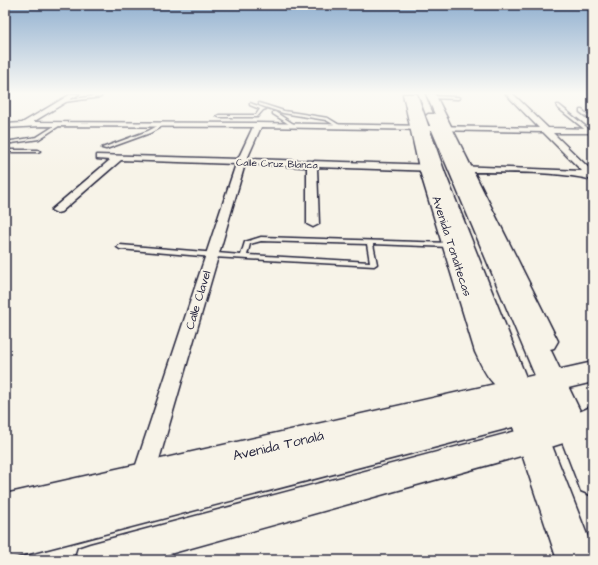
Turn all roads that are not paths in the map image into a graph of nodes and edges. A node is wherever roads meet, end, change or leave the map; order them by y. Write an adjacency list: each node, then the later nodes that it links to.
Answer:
1 (30, 120): 10 (street)
2 (287, 120): 16 (lane)
3 (329, 120): 18 (lane)
4 (417, 120): 19 (main road, Avenida Tonaltecas)
5 (418, 120): 19 (main road, Avenida Tonaltecas)
6 (438, 120): 20 (main road, Avenida Tonaltecas)
7 (535, 120): 21 (street)
8 (577, 120): 22 (lane)
9 (5, 122): 11 (street)
10 (27, 122): 11 (street); 12 (street)
11 (17, 124): 12 (street); 17 (street)
12 (41, 124): 13 (street)
13 (60, 124): 14 (street); 23 (lane)
14 (164, 124): 15 (street); 24 (lane)
15 (258, 124): 16 (street); 29 (street, Calle Clavel)
16 (293, 125): 18 (street)
17 (5, 126)
18 (338, 126): 19 (street)
19 (420, 128): 20 (street); 31 (main road, Avenida Tonaltecas)
20 (442, 129): 21 (street); 31 (main road, Avenida Tonaltecas)
21 (545, 130): 22 (street); 32 (street)
22 (591, 131)
23 (5, 143)
24 (104, 148)
25 (38, 151): 26 (lane)
26 (5, 152)
27 (100, 157): 28 (street, Calle Cruz Blanca)
28 (118, 158): 29 (street, Calle Cruz Blanca); 33 (street)
29 (241, 162): 30 (street, Calle Cruz Blanca); 38 (street, Calle Clavel)
30 (312, 164): 31 (street, Calle Cruz Blanca); 34 (street)
31 (446, 168): 32 (street, Calle Cruz Blanca); 36 (main road, Avenida Tonaltecas); 41 (main road, Avenida Tonaltecas); 42 (main road, Avenida Tonaltecas)
32 (592, 176)
33 (57, 210)
34 (313, 224)
35 (370, 243): 36 (lane); 39 (lane); 39 (lane)
36 (452, 245): 42 (main road, Avenida Tonaltecas)
37 (120, 247): 38 (lane)
38 (212, 255): 39 (lane); 44 (street, Calle Clavel)
39 (244, 256)
40 (593, 372): 41 (street)
41 (552, 382): 42 (main road, Avenida Tonalá); 43 (main road, Avenida Tonaltecas)
42 (524, 413): 43 (main road); 44 (street, Avenida Tonalá); 47 (main road, Avenida Tonalá); 48 (street, Avenida Tonalá); 50 (main road, Avenida Tonaltecas)
43 (583, 423): 45 (main road, Avenida Tonaltecas)
44 (143, 477): 46 (street, Avenida Tonalá)
45 (593, 478)
46 (5, 510)
47 (5, 541)
48 (118, 556): 49 (street, Avenida Tonalá)
49 (90, 560)
50 (578, 560)

